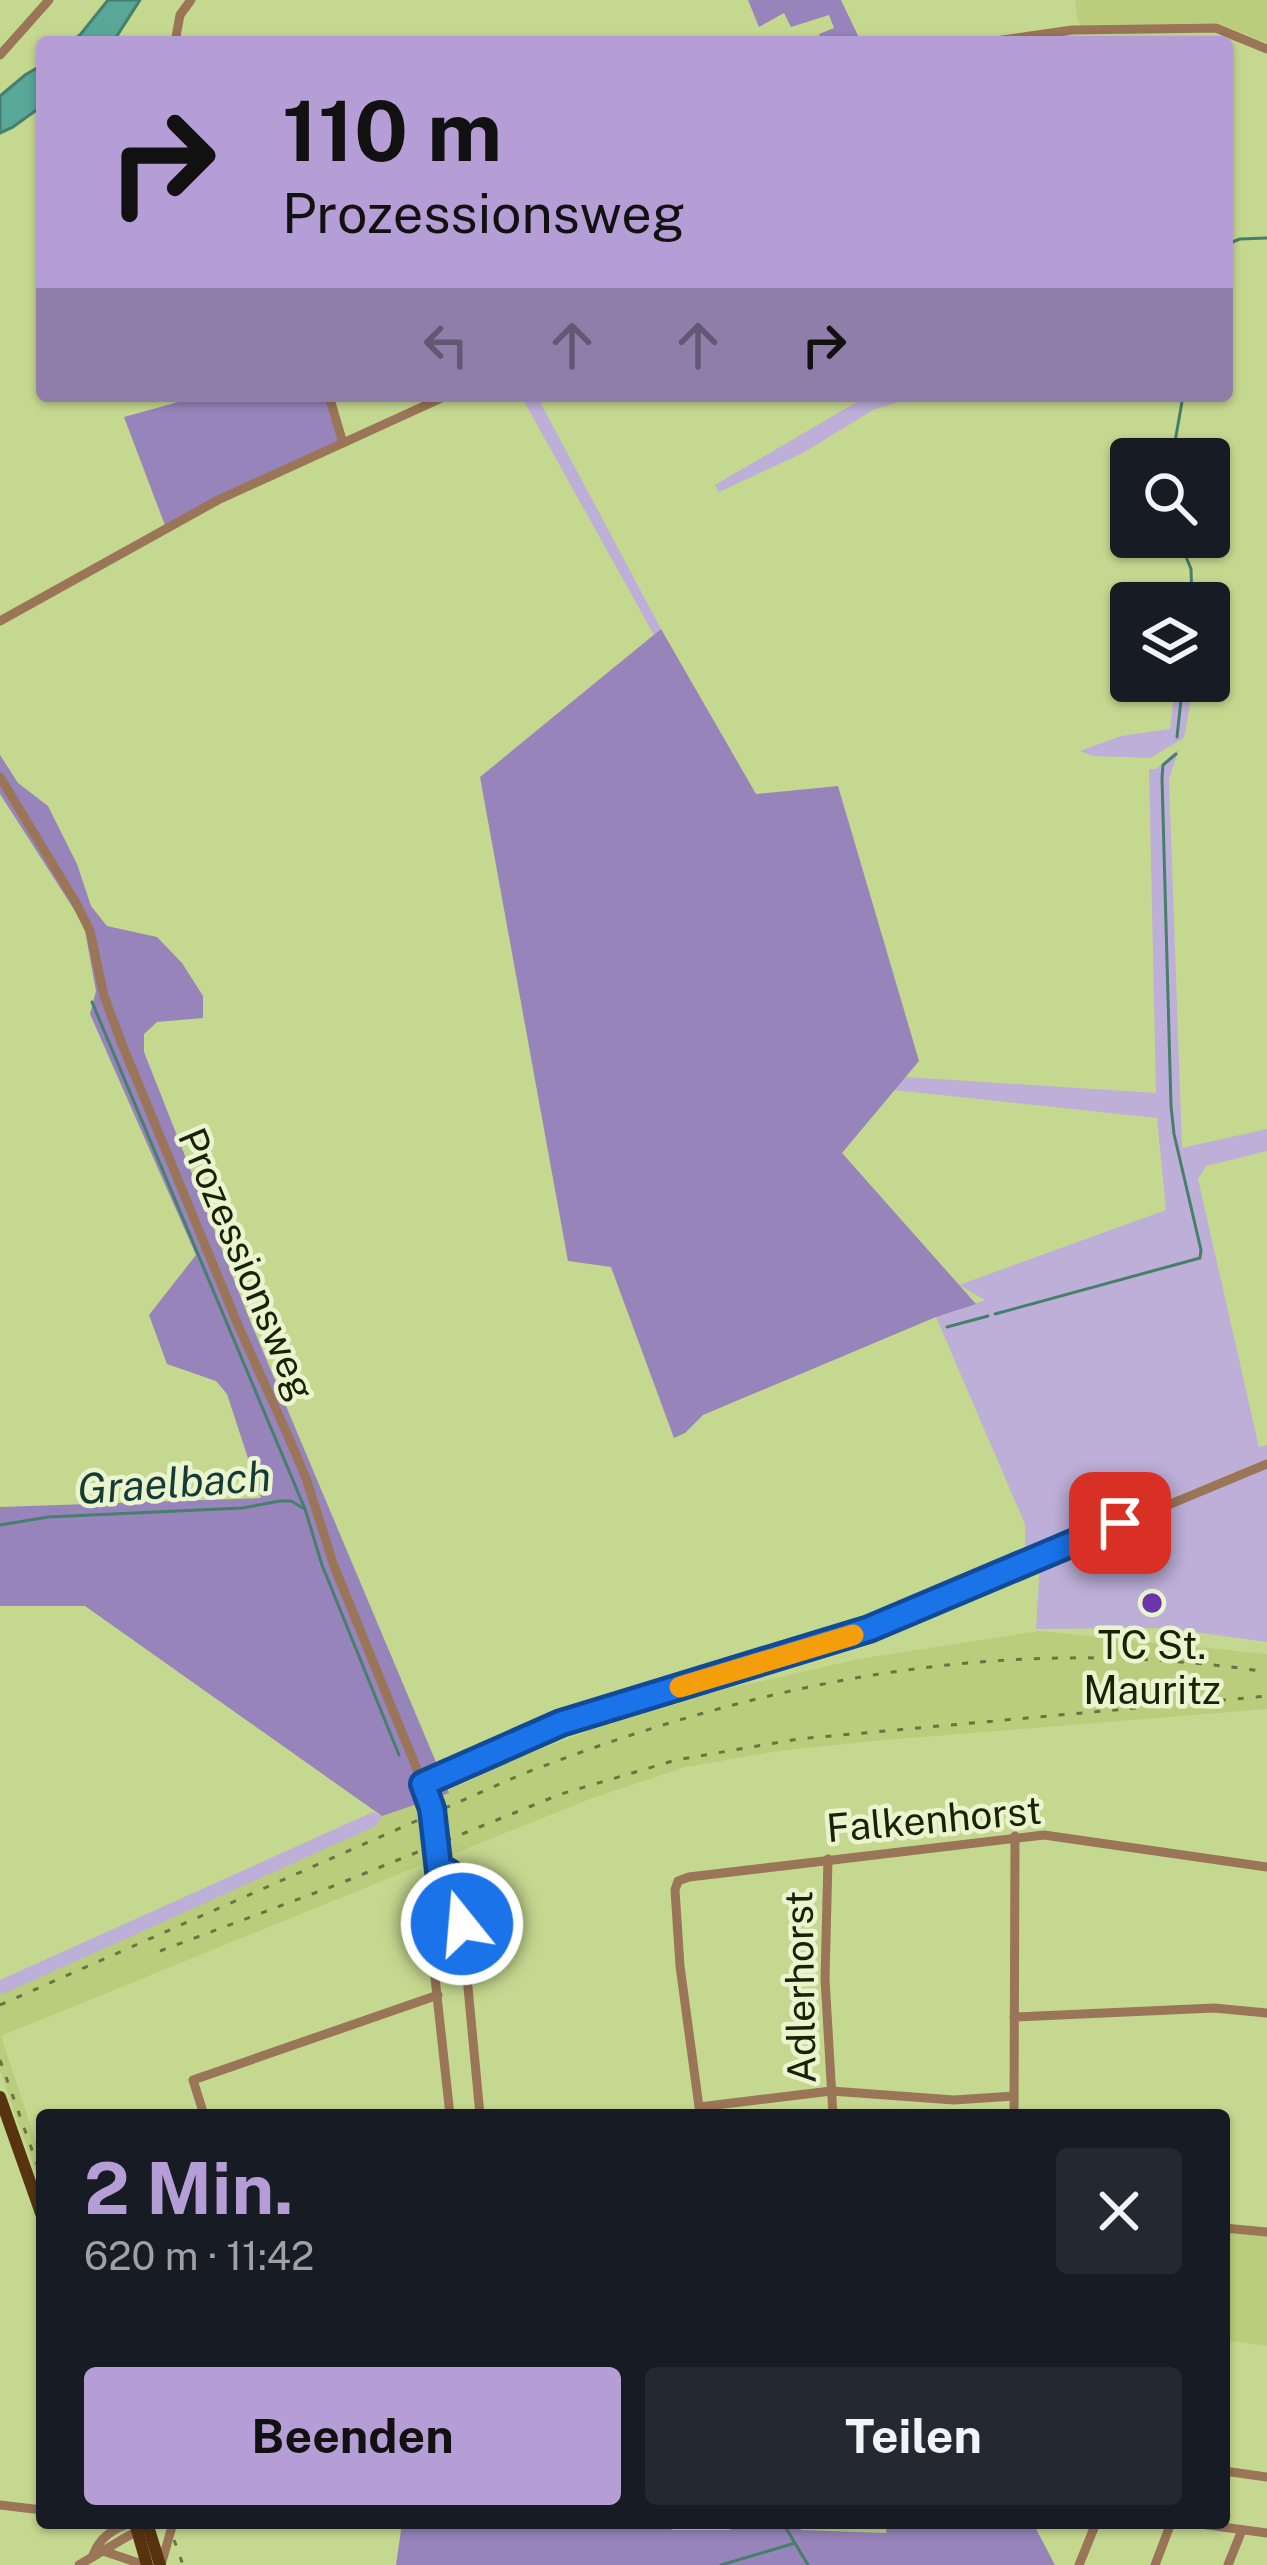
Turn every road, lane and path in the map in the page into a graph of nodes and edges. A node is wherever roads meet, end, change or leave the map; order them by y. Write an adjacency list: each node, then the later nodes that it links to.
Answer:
1 (49, 0): 6 (street)
2 (191, 0): 3 (street)
3 (176, 36)
4 (1017, 36): 5 (street)
5 (1267, 49)
6 (0, 55)
7 (331, 402): 9 (street)
8 (433, 402): 9 (street)
9 (343, 443): 10 (street)
10 (0, 621)
11 (0, 777): 13 (street, Prozessionsweg)
12 (1267, 1464): 13 (street)
13 (423, 1784): 17 (street, Prozessionsweg)
14 (1015, 1836): 15 (street, Falkenhorst); 16 (street, Falkenhorst); 20 (street)
15 (828, 1859): 21 (street, Adlerhorst); 21 (street, Falkenhorst)
16 (1267, 1867)
17 (439, 1871): 18 (street, Prozessionsweg); 26 (street, Prozessionsweg)
18 (438, 1995): 24 (street); 25 (street, Prozessionsweg)
19 (1267, 2014): 20 (street)
20 (1014, 2018): 22 (street)
21 (831, 2091): 22 (street); 27 (street, Adlerhorst)
22 (1014, 2096): 28 (street)
23 (0, 2097): 29 (main road)
24 (202, 2109)
25 (449, 2109)
26 (479, 2109)
27 (832, 2109)
28 (1014, 2109)
29 (36, 2199)
30 (1230, 2229): 31 (street)
31 (1267, 2232)
32 (1230, 2472): 33 (street)
33 (1267, 2477)
34 (0, 2505): 35 (street)
35 (36, 2509)
36 (1230, 2528): 43 (street)
37 (134, 2529): 45 (street)
38 (142, 2529): 47 (main road)
39 (143, 2529): 48 (main road)
40 (170, 2529): 48 (street)
41 (1094, 2529): 49 (street)
42 (1169, 2529): 50 (street)
43 (1243, 2530): 44 (street); 51 (street)
44 (1267, 2534)
45 (98, 2553): 46 (street); 47 (street)
46 (79, 2565)
47 (146, 2565)
48 (161, 2565)
49 (1079, 2565)
50 (1155, 2565)
51 (1228, 2565)

